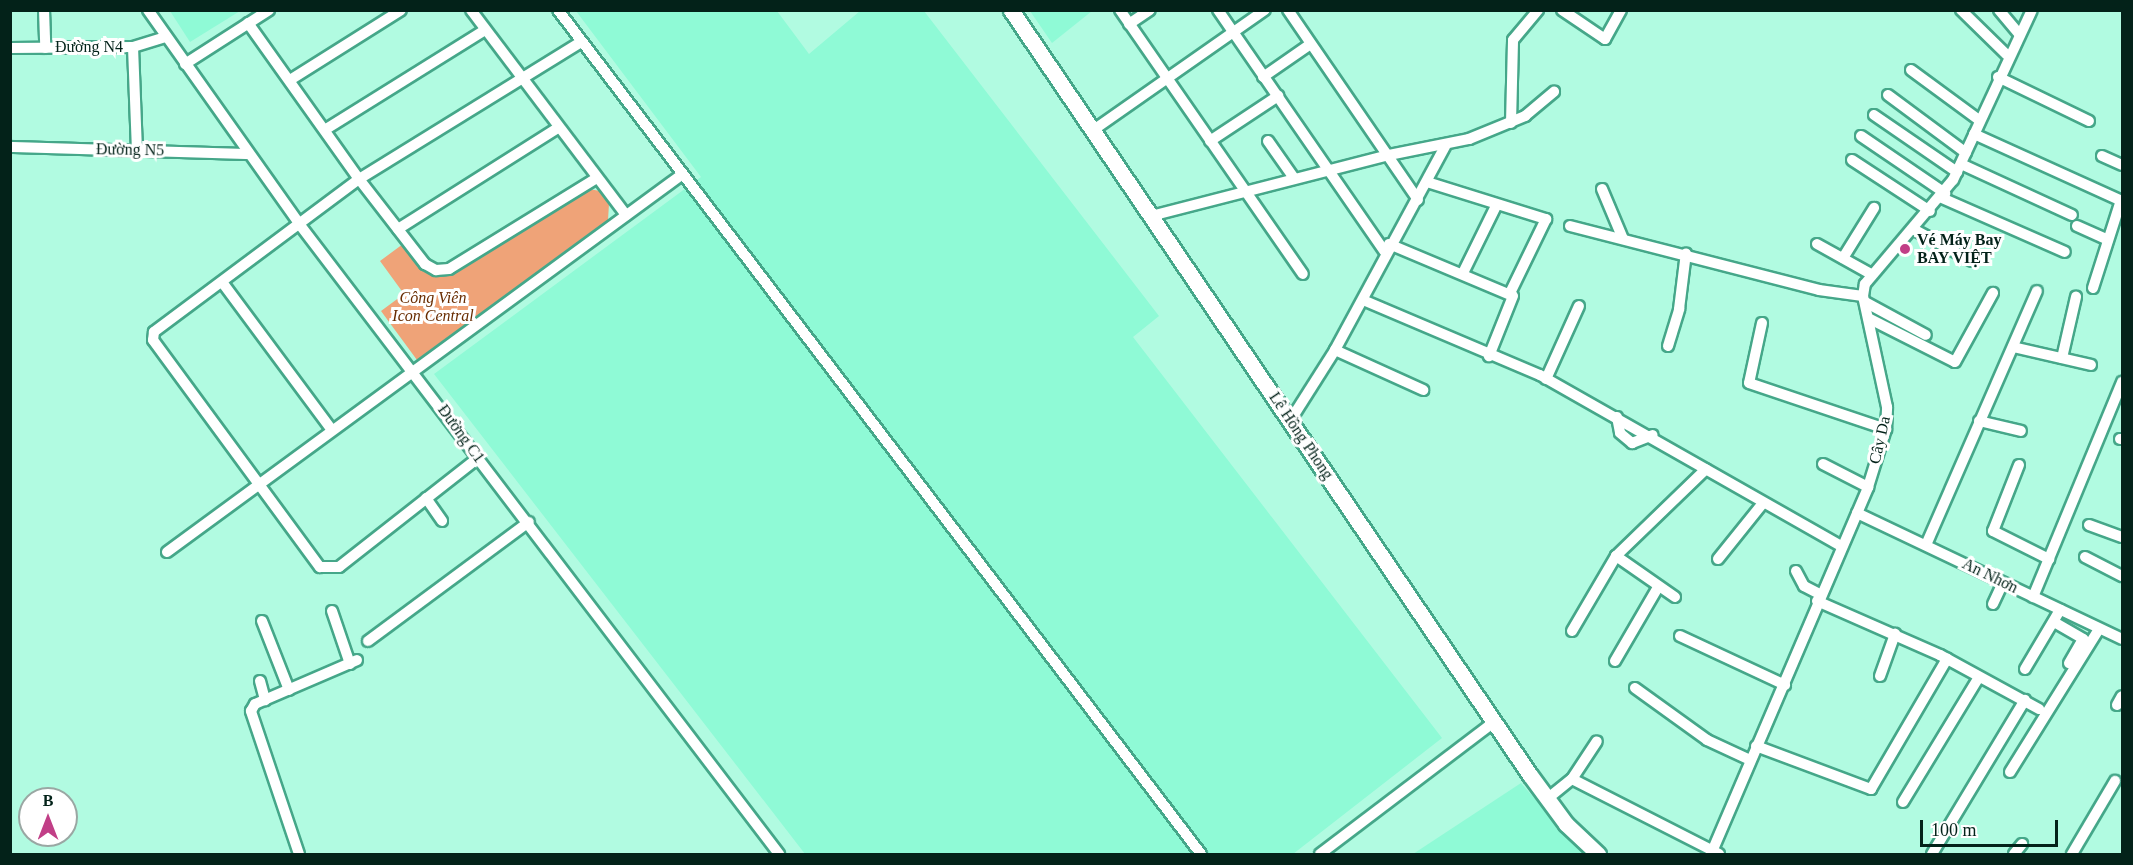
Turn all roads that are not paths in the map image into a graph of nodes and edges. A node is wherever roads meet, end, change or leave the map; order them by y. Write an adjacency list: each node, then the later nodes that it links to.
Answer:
1 (44, 10): 29 (street)
2 (148, 10): 24 (street, Đường C1)
3 (269, 10): 19 (street)
4 (401, 10): 37 (street)
5 (471, 10): 21 (street)
6 (558, 10): 25 (street)
7 (1011, 10): 47 (main road, Lê Hồng Phong)
8 (1120, 10): 20 (street)
9 (1150, 10): 20 (street)
10 (1218, 10): 22 (street)
11 (1265, 10): 22 (street)
12 (1287, 10): 26 (street)
13 (1538, 10): 44 (street)
14 (1562, 10): 15 (street)
15 (1621, 10)
16 (1961, 10): 30 (street)
17 (1999, 10): 23 (street)
18 (2032, 10): 23 (street)
19 (248, 23): 31 (street); 37 (street)
20 (1129, 24): 35 (street)
21 (485, 30): 36 (street); 46 (street)
22 (1232, 34): 33 (street); 35 (street)
23 (2019, 34): 30 (street)
24 (165, 37): 27 (street, Đường N4); 31 (street, Đường C1)
25 (580, 42): 36 (street); 63 (street)
26 (1309, 45): 33 (street); 57 (street)
27 (134, 47): 29 (street, Đường N4); 54 (street)
28 (10, 48): 29 (street, Đường N4)
29 (45, 48)
30 (2007, 56): 34 (street)
31 (185, 64): 56 (street, Đường C1)
32 (1911, 70): 42 (street)
33 (1263, 77): 40 (street)
34 (1998, 77): 42 (street); 43 (street)
35 (1168, 78): 47 (street); 50 (street)
36 (521, 79): 45 (street); 66 (street)
37 (290, 80): 46 (street)
38 (1554, 92): 44 (street)
39 (1888, 95): 55 (street)
40 (1278, 96): 50 (street); 62 (street)
41 (1874, 115): 61 (street)
42 (1979, 120): 48 (street)
43 (2089, 121)
44 (1511, 123): 52 (street)
45 (558, 128): 64 (street); 82 (street)
46 (326, 129): 66 (street)
47 (1092, 131): 78 (main road, Lê Hồng Phong)
48 (1974, 134): 55 (street); 72 (street)
49 (1861, 136): 70 (street)
50 (1210, 141): 69 (street)
51 (1268, 141): 65 (street)
52 (1446, 145): 57 (street); 67 (street)
53 (10, 147): 54 (street, Đường N5)
54 (137, 150): 56 (street, Đường N5)
55 (1966, 153): 61 (street)
56 (249, 154): 79 (street, Đường C1)
57 (1384, 156): 62 (street); 71 (street)
58 (2102, 156): 60 (street)
59 (1851, 160): 75 (street)
60 (2122, 165)
61 (1959, 168): 70 (street); 76 (street)
62 (1329, 170): 65 (street); 87 (street)
63 (680, 176): 77 (street); 188 (street)
64 (597, 178): 77 (street); 82 (street)
65 (1294, 178): 69 (street)
66 (359, 179): 79 (street); 82 (street)
67 (1427, 182): 71 (street); 73 (street)
68 (1602, 189): 84 (street)
69 (1244, 191): 78 (street); 93 (street)
70 (1943, 196): 75 (street); 88 (street)
71 (1418, 200): 87 (street)
72 (2122, 201): 85 (street)
73 (1496, 206): 92 (street); 98 (street)
74 (1874, 208): 90 (street)
75 (1930, 212): 83 (street)
76 (2072, 214)
77 (626, 215): 113 (street)
78 (1151, 216): 118 (main road, Lê Hồng Phong)
79 (300, 225): 95 (street); 113 (street, Đường C1)
80 (1570, 226): 84 (street)
81 (2077, 226): 85 (street)
82 (398, 229)
83 (1913, 229): 91 (street); 94 (street)
84 (1623, 239): 89 (street)
85 (2108, 240): 96 (street)
86 (1816, 244): 90 (street)
87 (1387, 248): 92 (street); 102 (street)
88 (2065, 252)
89 (1686, 253): 101 (street); 107 (street)
90 (1843, 258): 94 (street)
91 (1972, 261)
92 (1463, 273): 98 (street)
93 (1303, 274)
94 (1871, 274): 101 (street)
95 (222, 282): 120 (street); 128 (street)
96 (2093, 288)
97 (2037, 291): 108 (street)
98 (1509, 293): 110 (street)
99 (1993, 293): 104 (street)
100 (2076, 297): 111 (street)
101 (1864, 299): 104 (street, Cây Da); 106 (street)
102 (1363, 300): 109 (street); 110 (street)
103 (1579, 306): 114 (street)
104 (1868, 318): 121 (street, Cây Da)
105 (1762, 323): 121 (street)
106 (1926, 335)
107 (1668, 346)
108 (2013, 347): 111 (street); 119 (street)
109 (1335, 350): 116 (street); 118 (street)
110 (1490, 356): 114 (street)
111 (2062, 358): 112 (street)
112 (2091, 365)
113 (415, 371): 120 (street); 124 (street, Đường C1)
114 (1546, 379): 117 (street)
115 (2122, 382): 143 (street)
116 (1423, 390)
117 (1617, 417): 123 (street); 123 (street)
118 (1290, 421): 175 (main road, Lê Hồng Phong)
119 (1979, 421): 122 (street); 137 (street)
120 (331, 429): 128 (street)
121 (1886, 429): 129 (street, Cây Da)
122 (2021, 431)
123 (1653, 435): 127 (street)
124 (478, 458): 130 (street); 134 (street, Đường C1)
125 (1822, 464): 129 (street)
126 (2019, 465): 143 (street)
127 (1706, 470): 131 (street); 140 (street)
128 (258, 484): 130 (street); 139 (street)
129 (1868, 487): 132 (street, Cây Da)
130 (426, 498): 133 (street)
131 (1763, 503): 138 (street); 142 (street)
132 (1857, 513): 137 (street, An Nhơn); 138 (street, Cây Da)
133 (442, 521)
134 (529, 522): 161 (street); 187 (street, Đường C1)
135 (2089, 525): 136 (street)
136 (2122, 537)
137 (1926, 545): 146 (street, An Nhơn)
138 (1841, 546): 150 (street, Cây Da)
139 (167, 552)
140 (1616, 556): 147 (street); 157 (street)
141 (2085, 557): 145 (street)
142 (1718, 559)
143 (2049, 559): 149 (street)
144 (1796, 570): 150 (street)
145 (2122, 576)
146 (2003, 583): 149 (street, An Nhơn); 151 (street)
147 (1658, 587): 148 (street); 163 (street)
148 (1675, 597)
149 (2033, 597): 152 (street, An Nhơn)
150 (1819, 598): 158 (street); 169 (street, Cây Da)
151 (1993, 604)
152 (2060, 610): 155 (street); 156 (street, An Nhơn)
153 (332, 611): 171 (street)
154 (262, 621): 171 (street)
155 (2054, 622): 164 (street); 165 (street)
156 (2099, 629): 160 (street, An Nhơn); 179 (street)
157 (1572, 631)
158 (1895, 634): 162 (street); 166 (street)
159 (1680, 636): 169 (street)
160 (2122, 639)
161 (368, 641)
162 (1947, 659): 167 (street); 177 (street)
163 (1614, 661)
164 (2069, 663)
165 (2025, 669)
166 (1880, 676)
167 (1979, 677): 173 (street); 183 (street)
168 (260, 681): 172 (street)
169 (1785, 685): 177 (street, Cây Da)
170 (1635, 688): 178 (street)
171 (289, 690): 172 (street)
172 (265, 700): 186 (street)
173 (2025, 700): 174 (street); 191 (street)
174 (2039, 709)
175 (1494, 722): 182 (main road, Lê Hồng Phong); 189 (street)
176 (1597, 741): 180 (street)
177 (1756, 746): 178 (street, Cây Da)
178 (1750, 760): 185 (street, Cây Da)
179 (2010, 772)
180 (1572, 779): 182 (street); 185 (street)
181 (2115, 781): 193 (street)
182 (1547, 799): 190 (main road, Lê Hồng Phong)
183 (1903, 802)
184 (2022, 844): 192 (street)
185 (1714, 854)
186 (299, 855)
187 (779, 855)
188 (1201, 855)
189 (1320, 855)
190 (1598, 855)
191 (1932, 855)
192 (2014, 855)
193 (2072, 855)

